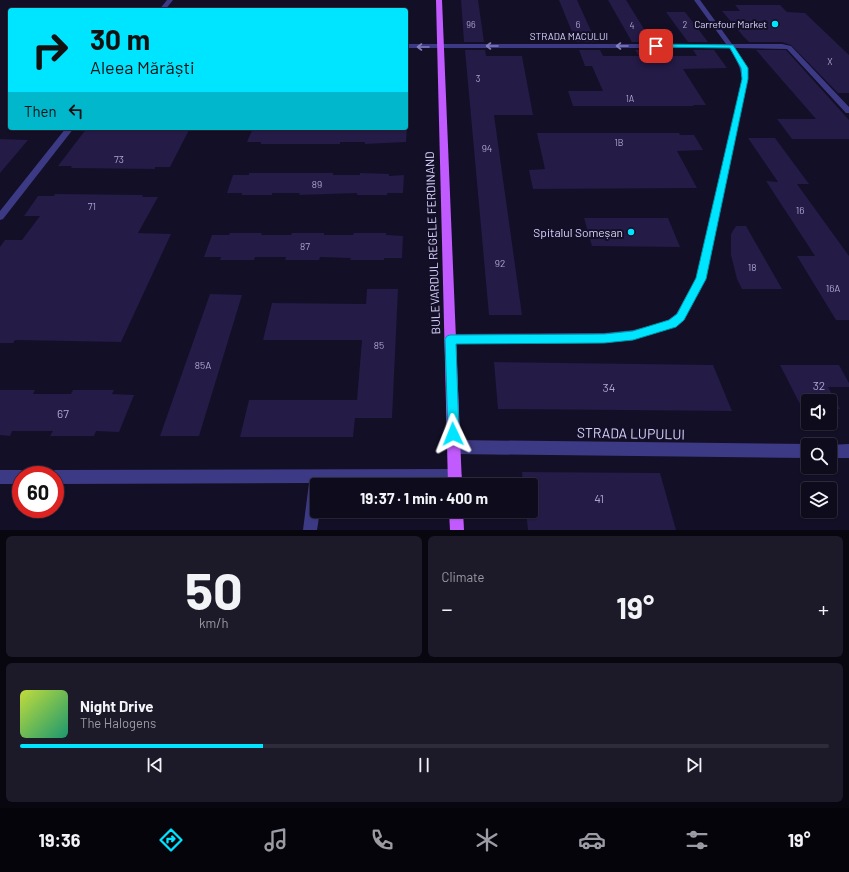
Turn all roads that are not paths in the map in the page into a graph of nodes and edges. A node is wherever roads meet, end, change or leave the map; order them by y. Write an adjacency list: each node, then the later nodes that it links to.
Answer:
1 (170, 0): 4 (street)
2 (439, 0): 7 (main road, BULEVARDUL REGELE FERDINAND)
3 (697, 0): 6 (street)
4 (164, 8)
5 (408, 46): 7 (street, STRADA MACULUI, one-way to 5)
6 (731, 46): 7 (street, STRADA MACULUI, one-way to 7); 8 (street, STRADA MACULUI); 11 (street)
7 (441, 47): 11 (main road, BULEVARDUL REGELE FERDINAND)
8 (849, 111)
9 (68, 130): 10 (street)
10 (0, 217)
11 (450, 339): 12 (main road, BULEVARDUL REGELE FERDINAND)
12 (454, 447): 13 (street, STRADA LUPULUI); 21 (main road, BULEVARDUL REGELE FERDINAND)
13 (801, 451)
14 (837, 451): 15 (street)
15 (849, 451)
16 (317, 476): 19 (street); 20 (street); 23 (street)
17 (0, 477): 18 (street)
18 (12, 477)
19 (64, 477)
20 (372, 478)
21 (455, 478)
22 (456, 518): 24 (main road)
23 (310, 530)
24 (457, 530)

